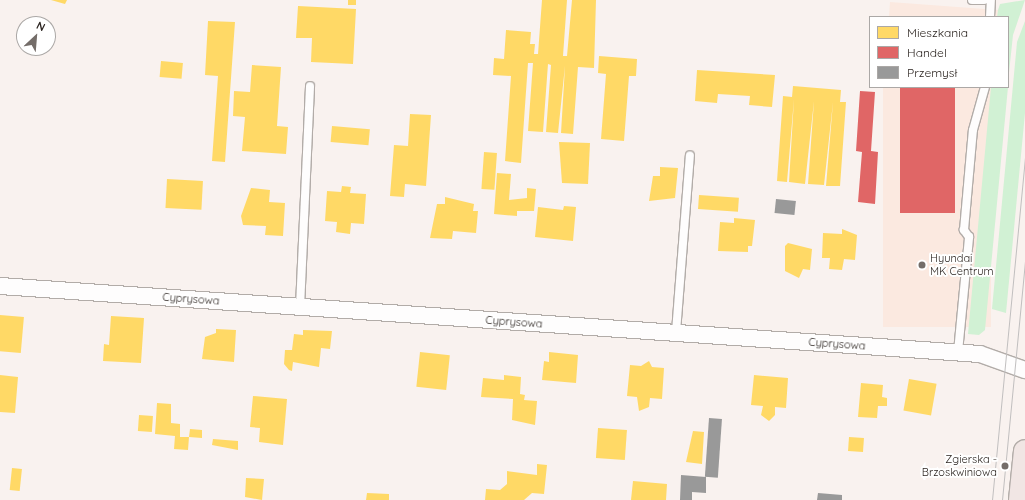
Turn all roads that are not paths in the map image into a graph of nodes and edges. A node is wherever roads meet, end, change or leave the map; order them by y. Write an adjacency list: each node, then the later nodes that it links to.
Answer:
1 (972, 0): 2 (lane)
2 (984, 0)
3 (991, 0): 4 (lane)
4 (990, 16)
5 (310, 86): 9 (lane)
6 (985, 88): 11 (lane)
7 (690, 156): 10 (lane)
8 (0, 286): 9 (street, Cyprysowa)
9 (300, 307): 10 (street, Cyprysowa)
10 (676, 332): 11 (street, Cyprysowa)
11 (958, 352): 12 (street, Cyprysowa)
12 (1025, 370)
13 (1025, 451): 14 (main road)
14 (1020, 500)

